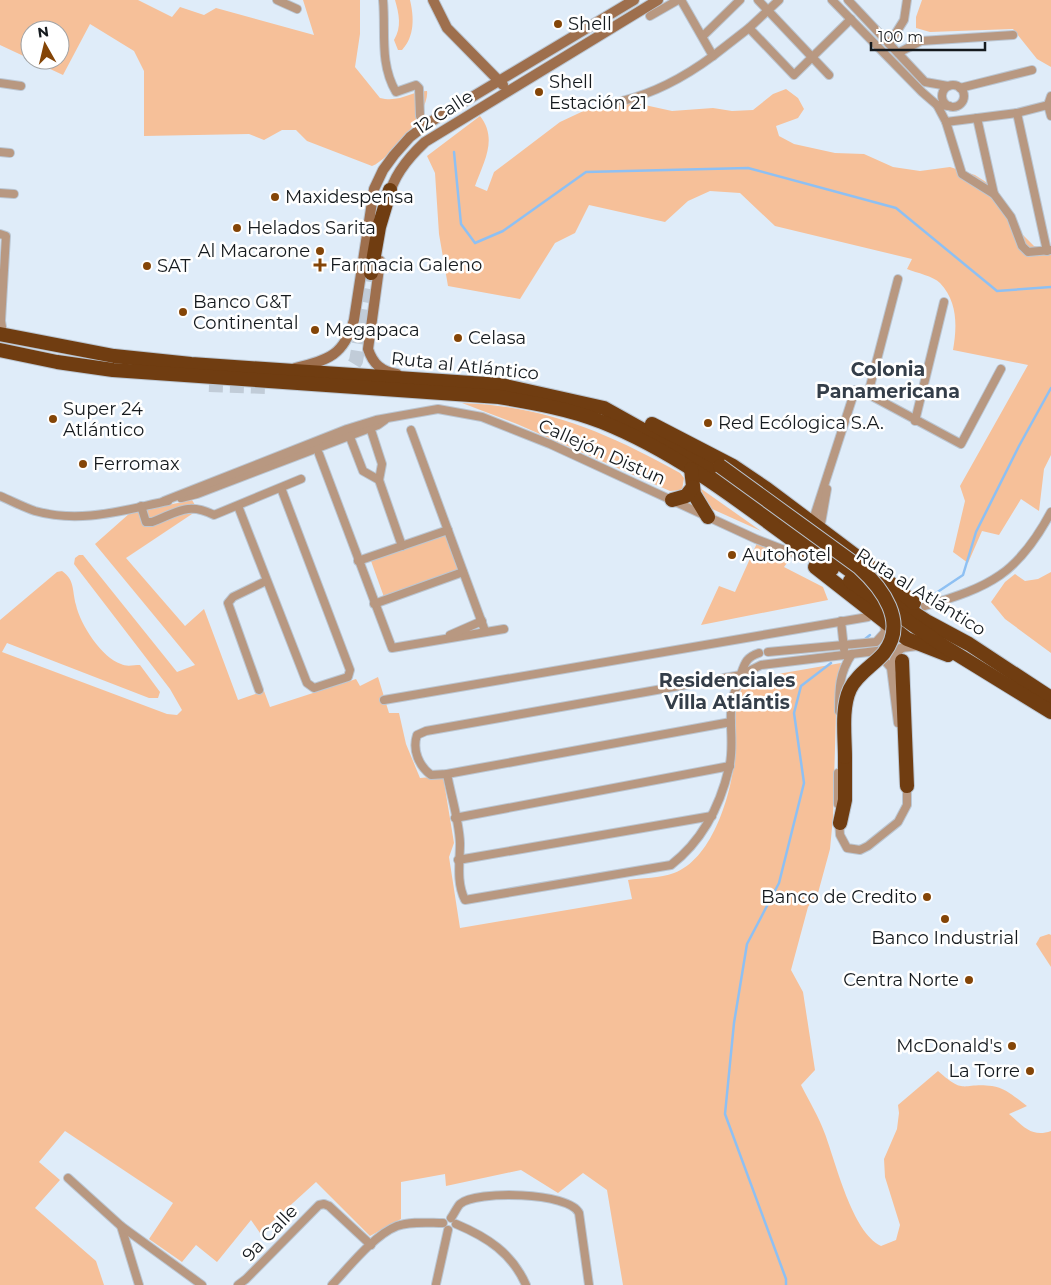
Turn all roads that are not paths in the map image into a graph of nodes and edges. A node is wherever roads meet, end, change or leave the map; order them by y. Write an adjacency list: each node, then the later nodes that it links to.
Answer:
1 (277, 0): 13 (street)
2 (383, 0): 41 (street)
3 (433, 0): 26 (main road)
4 (634, 0): 26 (main road, 12 Calle)
5 (658, 0): 31 (main road, 12 Calle)
6 (679, 0): 15 (street); 19 (street)
7 (740, 0): 19 (street)
8 (758, 0): 14 (street)
9 (779, 0): 14 (street)
10 (832, 0): 16 (street)
11 (848, 0): 20 (street)
12 (907, 0): 20 (street)
13 (297, 9)
14 (768, 11): 17 (street); 23 (street)
15 (650, 16)
16 (850, 19): 23 (street); 34 (street)
17 (750, 28): 22 (street); 23 (street)
18 (1013, 35): 21 (street)
19 (703, 36): 22 (street)
20 (890, 44): 21 (street)
21 (898, 53): 29 (street)
22 (713, 56): 33 (street)
23 (813, 56): 25 (street)
24 (1032, 70): 30 (street)
25 (828, 75)
26 (500, 80): 31 (main road); 41 (main road, 12 Calle)
27 (0, 83): 28 (street)
28 (21, 86)
29 (948, 86): 30 (street); 36 (street)
30 (960, 88): 36 (street)
31 (507, 91): 43 (main road, 12 Calle)
32 (1051, 96): 35 (street)
33 (622, 101)
34 (937, 105): 36 (street); 40 (street)
35 (1048, 105): 37 (street); 38 (street)
36 (949, 106)
37 (1017, 113): 39 (street); 51 (street)
38 (1051, 116)
39 (977, 118): 40 (street); 49 (street)
40 (946, 122): 49 (street)
41 (428, 124): 45 (main road, 12 Calle)
42 (0, 152): 44 (street)
43 (415, 152): 45 (main road); 46 (main road, 12 Calle)
44 (10, 154)
45 (378, 179): 57 (main road, 12 Calle)
46 (390, 190): 52 (highway); 60 (main road, 12 Calle)
47 (0, 193): 48 (street)
48 (14, 194)
49 (994, 194): 51 (street)
50 (0, 234): 55 (street)
51 (1049, 250)
52 (371, 273)
53 (898, 280): 62 (street)
54 (944, 302): 64 (street)
55 (1, 325): 57 (highway, Ruta al Atlántico)
56 (0, 350): 59 (highway, Ruta al Atlántico)
57 (286, 369): 60 (highway, Ruta al Atlántico)
58 (1001, 369): 64 (street)
59 (113, 370): 61 (highway); 70 (highway, Ruta al Atlántico)
60 (432, 379): 63 (highway, Ruta al Atlántico)
61 (209, 385)
62 (868, 394): 64 (street); 82 (street)
63 (604, 408): 68 (highway); 99 (highway, Ruta al Atlántico)
64 (915, 421)
65 (370, 424): 67 (street, Callejón Distun); 72 (street); 77 (street, Callejón Distun)
66 (411, 430): 83 (street)
67 (348, 432): 72 (street); 78 (street, Callejón Distun)
68 (707, 452): 82 (highway); 122 (highway, bridge)
69 (319, 454): 86 (street)
70 (691, 469): 73 (highway, Ruta al Atlántico); 74 (highway)
71 (301, 480): 75 (street)
72 (379, 480): 84 (street)
73 (713, 484): 85 (highway); 108 (highway, Ruta al Atlántico)
74 (693, 487): 77 (highway); 81 (highway)
75 (281, 488): 79 (street); 88 (street)
76 (0, 496): 78 (street, Callejón Distun)
77 (672, 500): 81 (street, Callejón Distun)
78 (141, 506): 79 (street)
79 (238, 506): 88 (street)
80 (1051, 512): 90 (street)
81 (708, 517): 85 (street, Callejón Distun)
82 (816, 526): 99 (highway)
83 (448, 530): 84 (street); 87 (street)
84 (402, 546): 86 (street)
85 (800, 556): 92 (highway)
86 (358, 561): 89 (street)
87 (464, 572): 89 (street); 93 (street)
88 (266, 582): 111 (street)
89 (374, 604): 98 (street)
90 (924, 606)
91 (868, 617): 94 (street)
92 (883, 619): 100 (street); 101 (highway)
93 (482, 621): 96 (street); 98 (street)
94 (840, 622): 100 (street); 113 (street)
95 (504, 629): 96 (street)
96 (485, 631): 98 (street)
97 (942, 638): 114 (highway)
98 (436, 640)
99 (969, 644): 112 (highway, Ruta al Atlántico)
100 (844, 645): 104 (street); 105 (street)
101 (924, 646): 102 (street); 108 (highway)
102 (902, 647): 103 (street); 110 (street)
103 (873, 651): 105 (street); 110 (street)
104 (761, 653): 107 (street); 109 (street)
105 (848, 655): 107 (street); 122 (street)
106 (902, 661): 119 (highway)
107 (761, 665): 109 (street)
108 (976, 666): 115 (highway, Ruta al Atlántico)
109 (741, 675): 116 (street); 118 (street)
110 (892, 675): 119 (street)
111 (259, 690)
112 (1051, 698)
113 (384, 700)
114 (1051, 703)
115 (1051, 712)
116 (731, 722): 117 (street); 118 (street)
117 (730, 766): 120 (street); 121 (street)
118 (447, 774): 121 (street)
119 (907, 786): 122 (street)
120 (712, 816): 123 (street); 123 (street)
121 (455, 818): 123 (street)
122 (840, 823)
123 (458, 860)
124 (68, 1178): 126 (street)
125 (454, 1221): 127 (street); 134 (street); 135 (street)
126 (121, 1226): 129 (street); 130 (street)
127 (446, 1226): 128 (street); 133 (street)
128 (371, 1245): 131 (street, 9a Calle); 132 (street)
129 (139, 1285)
130 (202, 1285)
131 (238, 1285)
132 (332, 1285)
133 (436, 1285)
134 (526, 1285)
135 (589, 1285)

